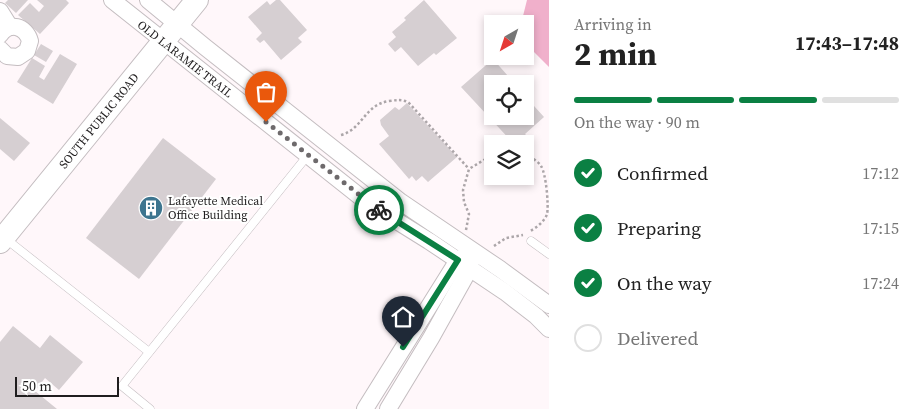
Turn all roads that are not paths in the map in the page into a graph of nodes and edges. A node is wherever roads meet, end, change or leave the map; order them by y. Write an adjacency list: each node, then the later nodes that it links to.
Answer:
1 (112, 0): 6 (street, OLD LARAMIE TRAIL)
2 (148, 0): 6 (street, OLD LARAMIE TRAIL)
3 (197, 0): 6 (street, SOUTH PUBLIC ROAD)
4 (0, 11): 5 (street)
5 (5, 31): 7 (street)
6 (170, 33): 8 (street, OLD LARAMIE TRAIL); 9 (street, SOUTH PUBLIC ROAD); 11 (street, OLD LARAMIE TRAIL)
7 (0, 49)
8 (308, 155): 13 (street, OLD LARAMIE TRAIL); 16 (lane)
9 (3, 234): 16 (lane)
10 (531, 241): 12 (lane)
11 (472, 250): 13 (street); 14 (street, OLD LARAMIE TRAIL)
12 (549, 254)
13 (464, 264): 15 (street, OLD LARAMIE TRAIL); 17 (street); 18 (street)
14 (548, 303)
15 (549, 329)
16 (149, 352): 19 (lane)
17 (374, 394): 18 (lane); 20 (street)
18 (393, 407)
19 (150, 409)
20 (365, 409)

